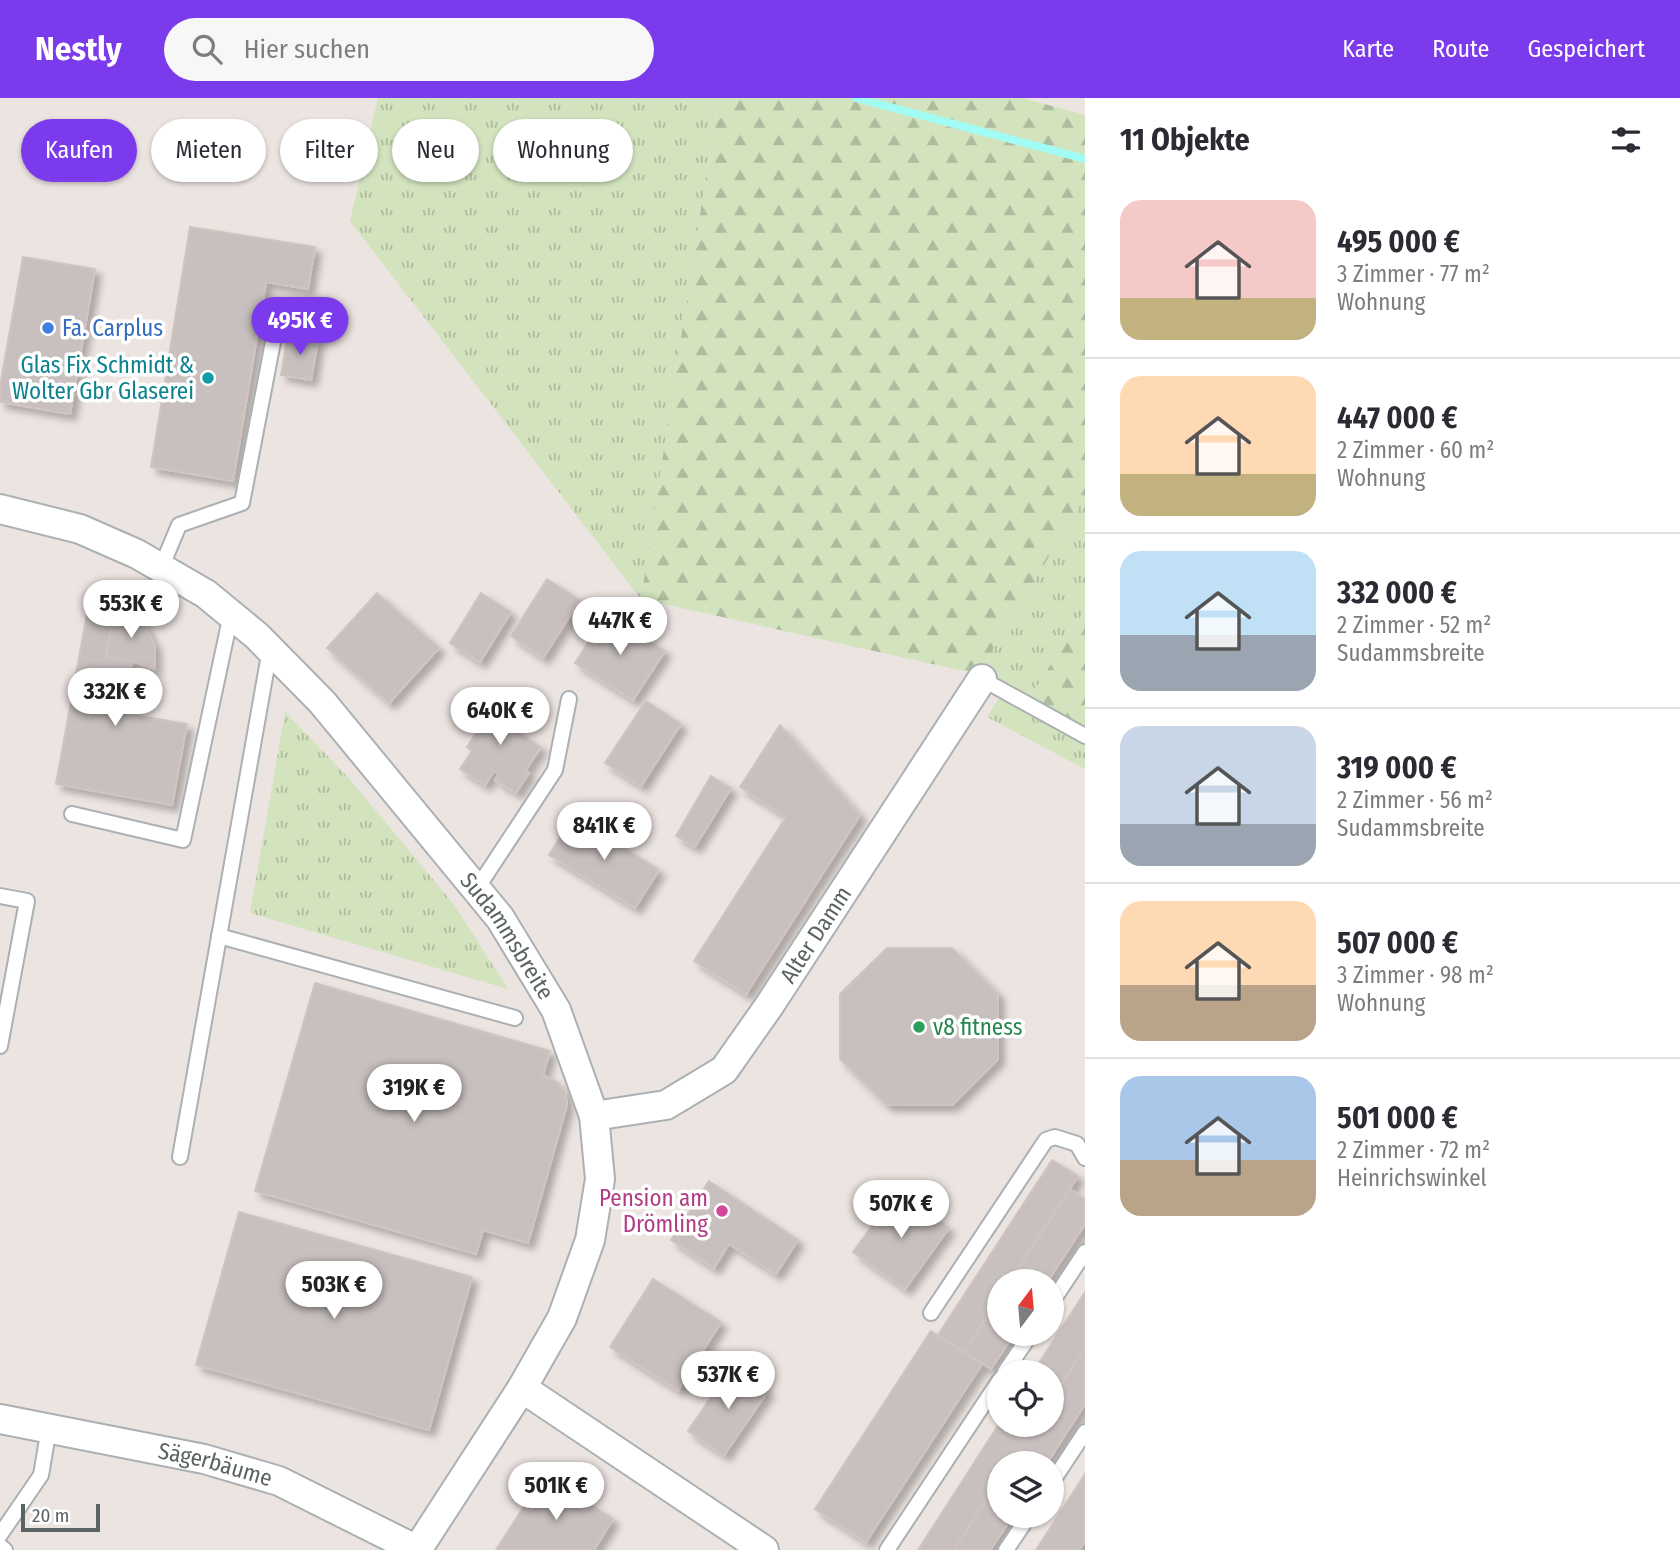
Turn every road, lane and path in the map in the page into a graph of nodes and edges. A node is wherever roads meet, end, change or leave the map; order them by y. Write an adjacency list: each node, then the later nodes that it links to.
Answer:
1 (278, 316): 3 (lane)
2 (0, 509): 3 (street, Sudammsbreite)
3 (162, 568): 4 (street, Sudammsbreite)
4 (231, 614): 5 (street, Sudammsbreite); 9 (lane)
5 (270, 649): 10 (street, Sudammsbreite); 12 (lane)
6 (982, 679): 8 (lane); 15 (street, Alter Damm)
7 (569, 699): 10 (lane)
8 (1085, 736)
9 (72, 814)
10 (476, 890): 15 (street, Sudammsbreite)
11 (0, 896): 14 (lane)
12 (219, 936): 13 (lane); 16 (lane)
13 (515, 1018)
14 (0, 1046)
15 (594, 1116): 21 (street, Sudammsbreite)
16 (180, 1157)
17 (1085, 1158): 20 (lane)
18 (1085, 1252): 19 (lane)
19 (1064, 1284)
20 (931, 1313)
21 (522, 1388): 31 (street, Sudammsbreite); 32 (street)
22 (987, 1399): 33 (lane)
23 (0, 1419): 24 (street, Sägerbäume)
24 (49, 1428): 28 (lane); 31 (street, Sägerbäume)
25 (1085, 1432): 26 (lane)
26 (1064, 1464)
27 (1021, 1528): 34 (lane)
28 (0, 1535)
29 (0, 1546): 30 (lane)
30 (5, 1550)
31 (417, 1550)
32 (764, 1550)
33 (887, 1550)
34 (1006, 1550)

